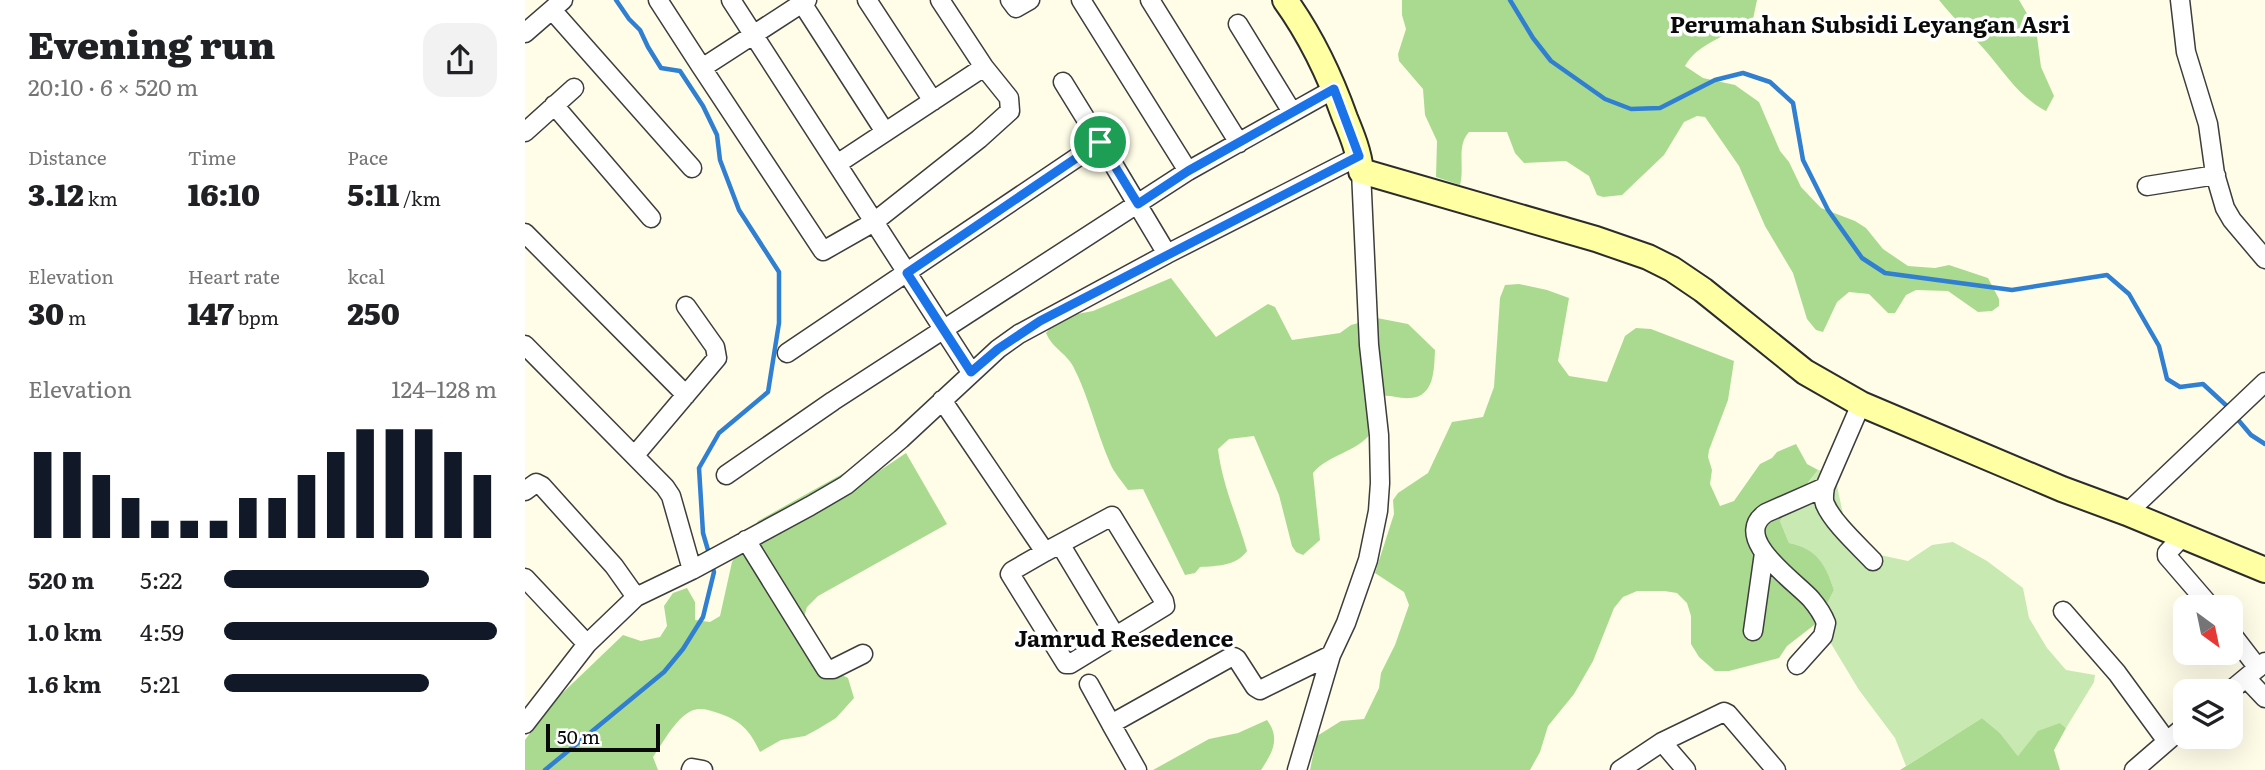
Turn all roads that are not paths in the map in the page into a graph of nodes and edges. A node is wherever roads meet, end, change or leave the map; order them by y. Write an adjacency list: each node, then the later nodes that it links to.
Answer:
1 (658, 0): 17 (street)
2 (731, 0): 15 (street)
3 (867, 0): 21 (street)
4 (940, 0): 16 (street)
5 (1010, 0): 6 (street)
6 (1030, 0)
7 (1081, 0): 31 (street)
8 (1150, 0): 27 (street)
9 (1285, 0): 20 (street)
10 (2181, 0): 32 (street)
11 (803, 1): 15 (street); 25 (street)
12 (558, 5): 14 (street); 30 (street)
13 (1238, 24): 23 (street)
14 (525, 33)
15 (753, 35): 17 (street); 29 (street)
16 (984, 67): 21 (street); 36 (street)
17 (702, 68): 36 (street)
18 (1063, 82): 26 (street)
19 (574, 88): 22 (street)
20 (1334, 89): 23 (street); 28 (street)
21 (933, 102): 25 (street)
22 (554, 106): 24 (street); 35 (street)
23 (1292, 112): 27 (street)
24 (525, 132)
25 (885, 132): 29 (street)
26 (1100, 142): 34 (street); 40 (street)
27 (1239, 143): 31 (street)
28 (1360, 163): 38 (street); 49 (street); 71 (street)
29 (837, 164): 36 (street)
30 (692, 168)
31 (1188, 171): 34 (street)
32 (2216, 175): 33 (street); 39 (street)
33 (2147, 186)
34 (1138, 204): 38 (street); 42 (street)
35 (651, 218)
36 (874, 222): 40 (street)
37 (525, 233): 47 (street)
38 (1167, 254): 45 (street)
39 (2265, 259)
40 (907, 273): 42 (street); 44 (street)
41 (686, 306): 47 (street)
42 (944, 330): 45 (street); 51 (street)
43 (525, 345): 50 (street)
44 (787, 353)
45 (971, 372): 48 (street)
46 (2265, 382): 54 (street)
47 (686, 395): 50 (street)
48 (942, 400): 56 (street); 57 (street)
49 (1861, 404): 52 (street); 54 (street)
50 (635, 455): 60 (street)
51 (726, 475)
52 (1825, 487): 58 (street); 59 (street)
53 (525, 491): 64 (street)
54 (2127, 513): 55 (street)
55 (2182, 537): 61 (street); 63 (street)
56 (745, 540): 60 (street); 70 (street)
57 (1052, 548): 67 (street); 67 (street); 67 (street)
58 (1764, 553): 66 (street); 72 (street)
59 (1873, 561)
60 (704, 563): 64 (street)
61 (2265, 570)
62 (525, 579): 68 (street)
63 (2201, 595)
64 (636, 597): 68 (street)
65 (2063, 611): 80 (street)
66 (1753, 631)
67 (1116, 637)
68 (587, 644): 78 (street)
69 (2243, 650): 73 (street)
70 (863, 654)
71 (1331, 655): 77 (street); 85 (street)
72 (1797, 665)
73 (2257, 670): 74 (street); 76 (street)
74 (2243, 681)
75 (1089, 684): 77 (street)
76 (2265, 698)
77 (1111, 723): 84 (street)
78 (525, 724)
79 (2173, 735): 80 (street)
80 (2167, 740): 89 (street)
81 (1662, 742): 86 (street); 87 (street); 88 (street)
82 (691, 770): 83 (street)
83 (703, 770)
84 (1137, 770)
85 (1297, 770)
86 (1620, 770)
87 (1686, 770)
88 (1776, 770)
89 (2134, 770)

